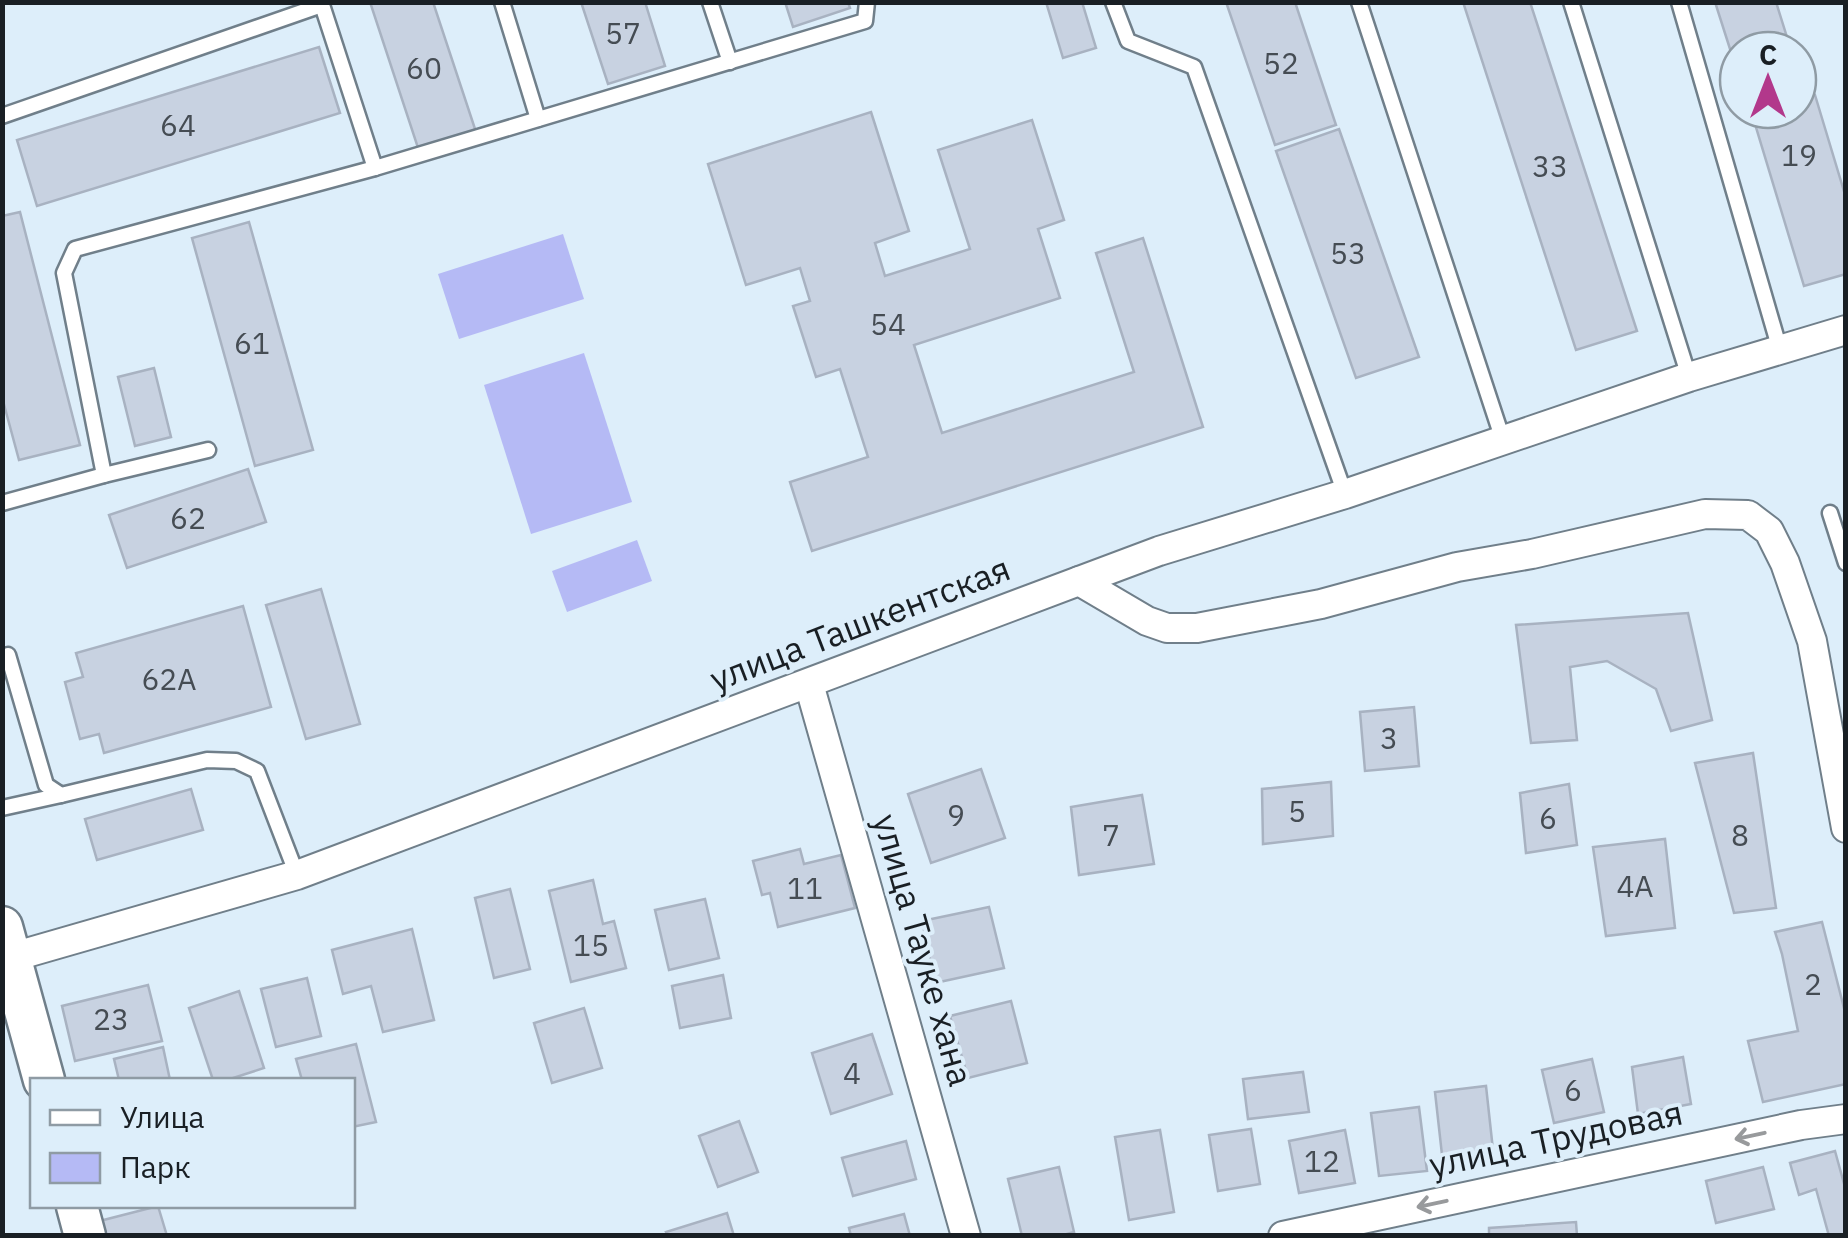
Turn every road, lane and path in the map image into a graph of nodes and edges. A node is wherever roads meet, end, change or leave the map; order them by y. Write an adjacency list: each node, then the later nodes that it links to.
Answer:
1 (502, 2): 11 (lane)
2 (710, 2): 9 (lane)
3 (867, 2): 9 (lane)
4 (1114, 2): 19 (lane)
5 (1359, 2): 16 (lane)
6 (1571, 2): 15 (lane)
7 (1679, 2): 14 (lane)
8 (321, 4): 10 (lane); 12 (lane)
9 (730, 62): 11 (lane)
10 (2, 116)
11 (538, 119): 12 (lane)
12 (375, 168): 18 (lane)
13 (1846, 330): 14 (street, улица Ташкентская)
14 (1780, 350): 15 (street, улица Ташкентская)
15 (1689, 377): 16 (street, улица Ташкентская)
16 (1503, 440): 19 (street, улица Ташкентская)
17 (208, 450): 18 (lane)
18 (104, 475): 20 (lane)
19 (1345, 494): 23 (street, улица Ташкентская)
20 (2, 504)
21 (1830, 513): 22 (lane)
22 (1846, 562)
23 (1079, 582): 25 (street, улица Ташкентская); 28 (street)
24 (8, 656): 26 (lane)
25 (809, 684): 29 (street, улица Ташкентская); 35 (street, улица Тауке хана)
26 (61, 796): 27 (lane); 29 (lane)
27 (2, 808)
28 (1846, 828)
29 (297, 875): 30 (street, улица Ташкентская)
30 (5, 948): 31 (main road)
31 (43, 1078)
32 (1846, 1119): 36 (street, улица Трудовая, one-way to 36)
33 (78, 1208): 34 (main road)
34 (85, 1236)
35 (966, 1236)
36 (1284, 1236)

